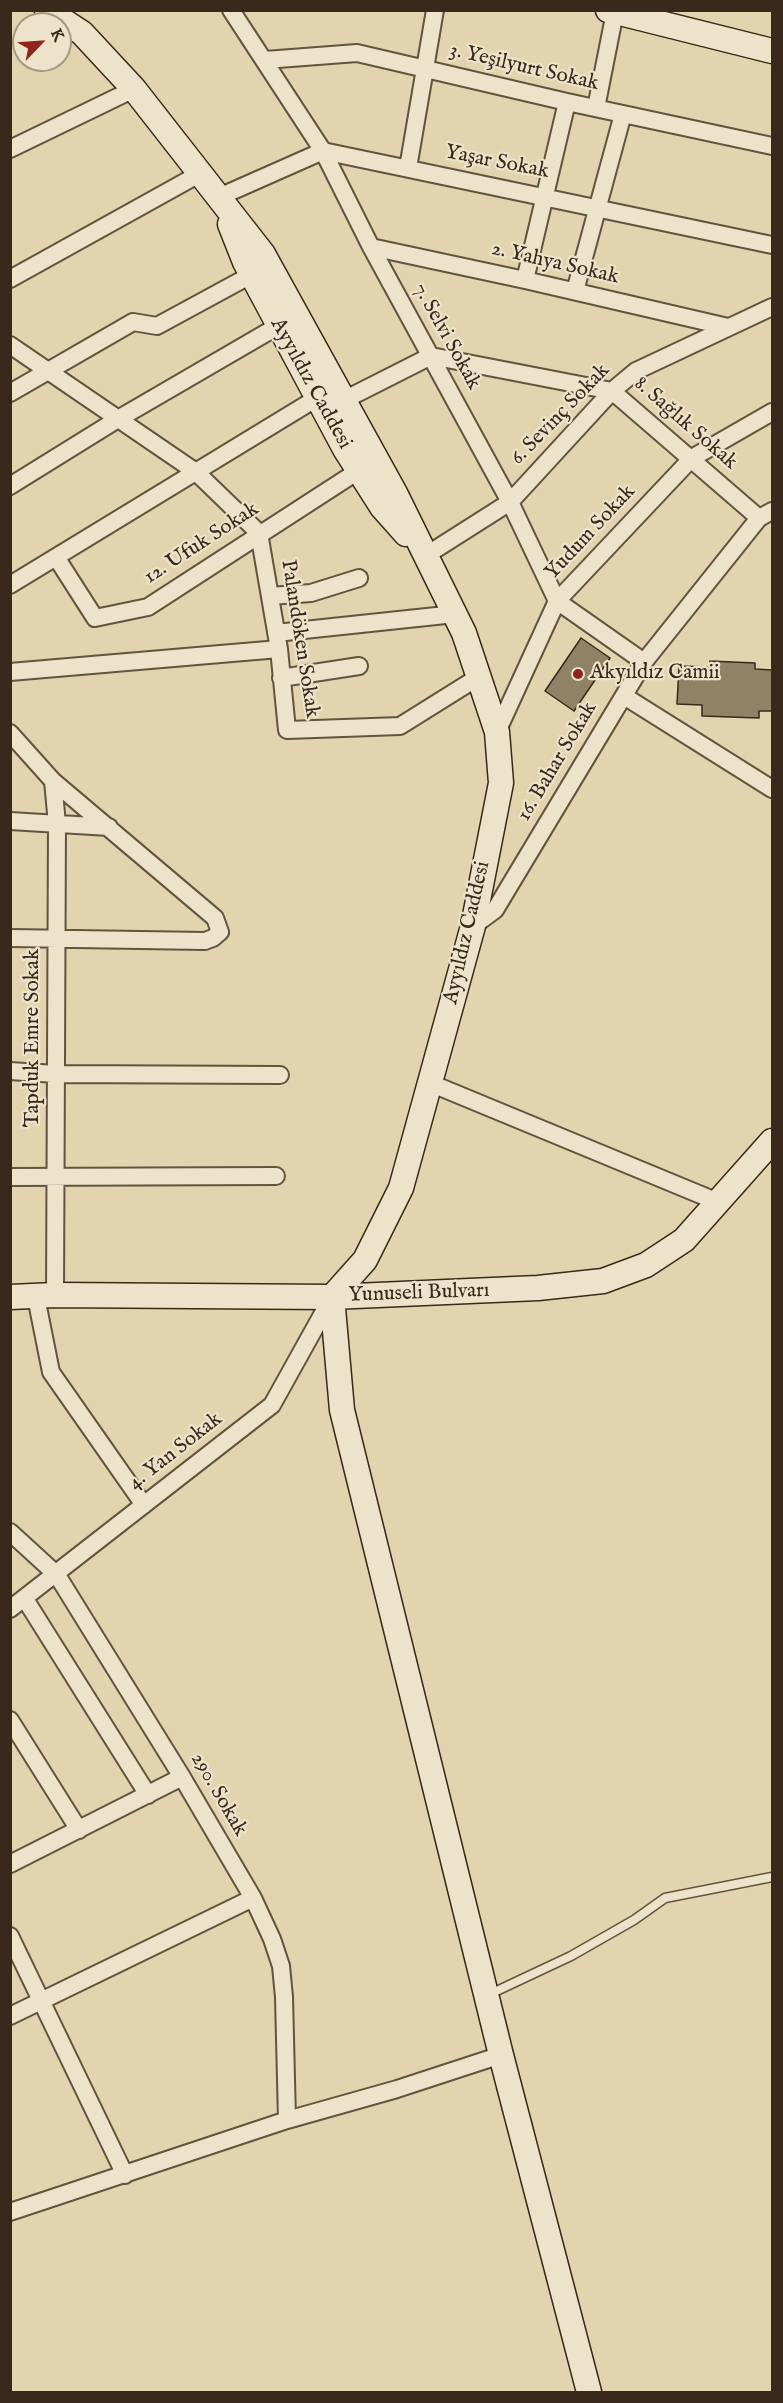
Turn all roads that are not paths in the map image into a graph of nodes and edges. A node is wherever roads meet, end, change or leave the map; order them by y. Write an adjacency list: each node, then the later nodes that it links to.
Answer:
1 (47, 10): 8 (main road, Ayyıldız Caddesi)
2 (231, 10): 6 (street, 7. Selvi Sokak)
3 (435, 10): 7 (street)
4 (611, 11): 5 (main road); 10 (street)
5 (772, 51)
6 (265, 60): 7 (street, 3. Yeşilyurt Sokak); 14 (street, 7. Selvi Sokak)
7 (424, 69): 9 (street, 3. Yeşilyurt Sokak); 15 (street)
8 (134, 89): 13 (street); 16 (main road, Ayyıldız Caddesi)
9 (567, 102): 10 (street, 3. Yeşilyurt Sokak); 17 (street)
10 (596, 108): 11 (street, 3. Yeşilyurt Sokak)
11 (623, 114): 12 (street, 3. Yeşilyurt Sokak); 19 (street)
12 (772, 146)
13 (10, 149)
14 (323, 151): 15 (street, Yaşar Sokak); 18 (street); 21 (street, 7. Selvi Sokak)
15 (408, 168): 17 (street, Yaşar Sokak)
16 (201, 172): 18 (main road, Ayyıldız Caddesi); 23 (street)
17 (544, 196): 19 (street, Yaşar Sokak); 24 (street)
18 (219, 197): 22 (main road, Ayyıldız Caddesi); 35 (main road, Ayyıldız Caddesi)
19 (597, 207): 20 (street, Yaşar Sokak); 25 (street)
20 (772, 244)
21 (370, 247): 24 (street, 2. Yahya Sokak); 30 (street, 7. Selvi Sokak)
22 (251, 275): 27 (main road, Ayyıldız Caddesi); 31 (street)
23 (10, 279)
24 (525, 280): 25 (street, 2. Yahya Sokak)
25 (575, 291): 28 (street, 2. Yahya Sokak)
26 (772, 307): 28 (street, 6. Sevinç Sokak)
27 (278, 326): 34 (main road, Ayyıldız Caddesi); 37 (street)
28 (728, 327): 32 (street, 6. Sevinç Sokak)
29 (10, 345): 31 (street)
30 (430, 356): 32 (street, 8. Sağlık Sokak); 35 (street); 42 (street, 7. Selvi Sokak)
31 (47, 371): 33 (street); 37 (street)
32 (612, 391): 38 (street, 8. Sağlık Sokak); 42 (street, 6. Sevinç Sokak)
33 (10, 393)
34 (317, 398): 39 (main road, Ayyıldız Caddesi); 40 (street)
35 (344, 400): 45 (main road, Ayyıldız Caddesi)
36 (772, 412): 38 (street, Yudum Sokak)
37 (118, 419): 40 (street); 41 (street)
38 (692, 458): 43 (street, 8. Sağlık Sokak); 50 (street, Yudum Sokak)
39 (358, 471): 44 (street, 12. Ufuk Sokak); 45 (main road, Ayyıldız Caddesi)
40 (196, 472): 44 (street); 46 (street)
41 (10, 486)
42 (510, 502): 45 (street, 6. Sevinç Sokak); 50 (street, 7. Selvi Sokak)
43 (766, 515): 53 (street, 16. Bahar Sokak)
44 (259, 533): 46 (street, 12. Ufuk Sokak); 49 (street, Palandöken Sokak)
45 (425, 556): 51 (main road, Ayyıldız Caddesi)
46 (56, 558): 48 (street)
47 (359, 578): 49 (street)
48 (10, 585)
49 (270, 596): 52 (street, Palandöken Sokak)
50 (557, 601): 53 (street, 7. Selvi Sokak); 60 (street, Yudum Sokak)
51 (455, 615): 52 (street); 56 (main road, Ayyıldız Caddesi)
52 (278, 641): 55 (street); 57 (street, Palandöken Sokak)
53 (644, 662): 58 (street, 16. Bahar Sokak)
54 (359, 666): 57 (street)
55 (10, 672)
56 (480, 676): 57 (street, Palandöken Sokak); 60 (main road, Ayyıldız Caddesi)
57 (281, 678)
58 (624, 696): 62 (street); 66 (street, 16. Bahar Sokak)
59 (10, 732): 61 (street)
60 (497, 732): 66 (main road, Ayyıldız Caddesi)
61 (53, 781): 64 (street, Tapduk Emre Sokak); 65 (street)
62 (772, 789)
63 (10, 821): 64 (street)
64 (57, 824): 65 (street); 68 (street, Tapduk Emre Sokak)
65 (109, 827): 68 (street)
66 (473, 926): 72 (main road, Ayyıldız Caddesi)
67 (10, 938): 68 (street)
68 (57, 941): 70 (street, Tapduk Emre Sokak)
69 (10, 1071): 70 (street)
70 (56, 1074): 71 (street); 76 (street, Tapduk Emre Sokak)
71 (280, 1075)
72 (430, 1083): 77 (street); 80 (main road, Ayyıldız Caddesi)
73 (772, 1141): 77 (main road, Yunuseli Bulvarı)
74 (276, 1176): 76 (street)
75 (10, 1178): 76 (street)
76 (56, 1178): 78 (street, Tapduk Emre Sokak)
77 (718, 1202): 80 (main road, Yunuseli Bulvarı)
78 (46, 1296): 79 (main road, Yunuseli Bulvarı); 80 (main road, Yunuseli Bulvarı); 81 (street, Tapduk Emre Sokak)
79 (10, 1297)
80 (332, 1298): 81 (street, 4. Yan Sokak); 94 (main road)
81 (144, 1505): 83 (street, 4. Yan Sokak)
82 (10, 1532): 83 (street, 290. Sokak)
83 (57, 1575): 84 (street, 4. Yan Sokak); 87 (street, 290. Sokak)
84 (25, 1599): 85 (street, 4. Yan Sokak); 88 (street)
85 (10, 1609)
86 (10, 1720): 89 (street)
87 (183, 1777): 88 (street); 92 (street, 290. Sokak)
88 (148, 1795): 89 (street)
89 (79, 1830): 90 (street)
90 (10, 1864)
91 (772, 1877): 94 (lane)
92 (253, 1898): 95 (street); 98 (street, 290. Sokak)
93 (10, 1936): 95 (street)
94 (488, 1996): 97 (main road)
95 (42, 2001): 96 (street); 99 (street)
96 (10, 2016)
97 (501, 2055): 98 (street); 101 (main road)
98 (287, 2120): 99 (street)
99 (125, 2175): 100 (street)
100 (10, 2212)
101 (589, 2392)

